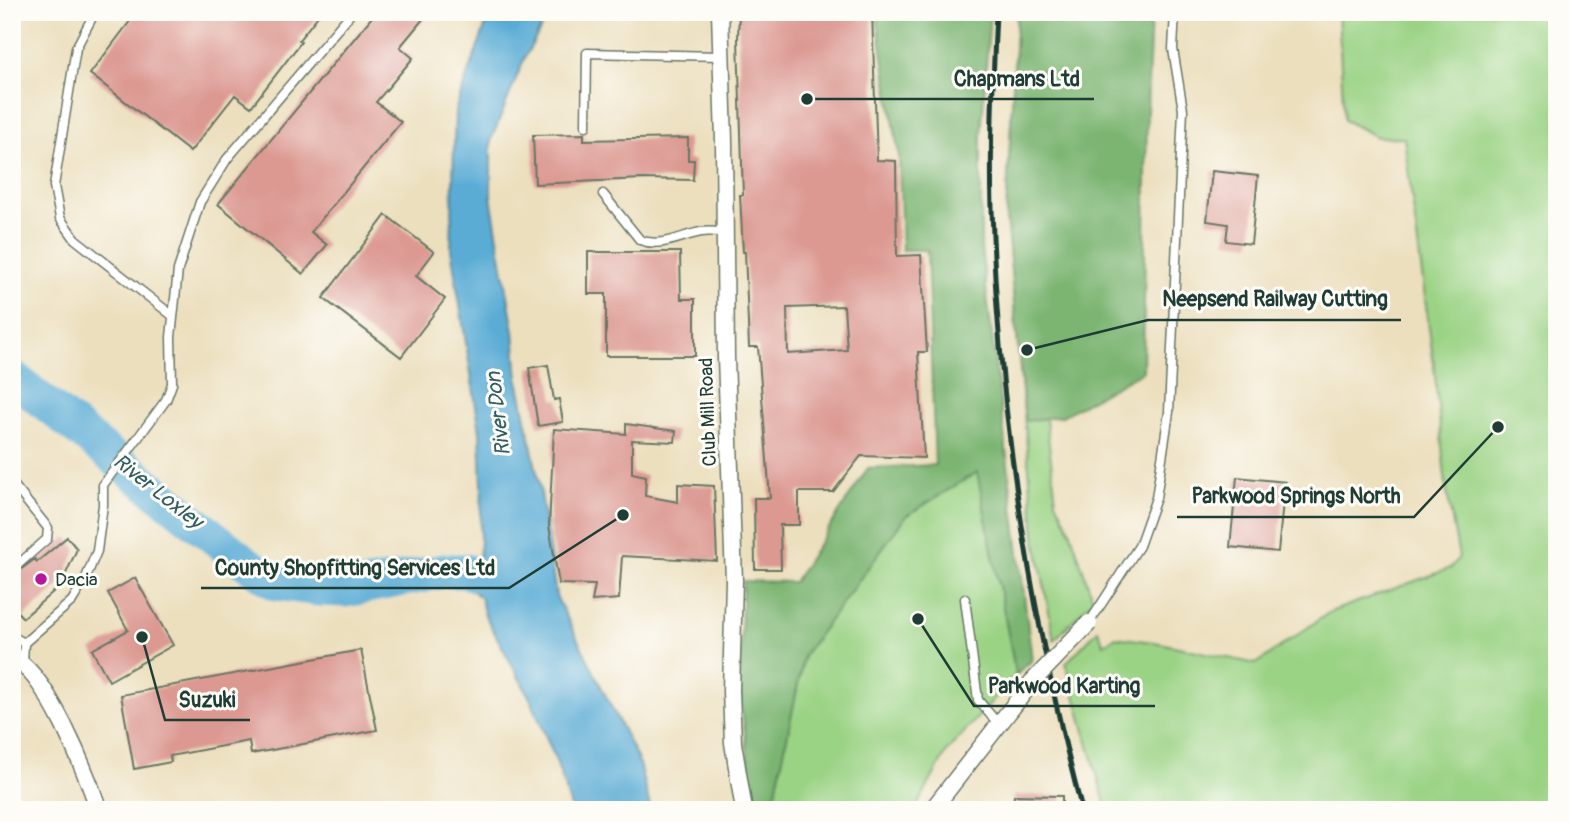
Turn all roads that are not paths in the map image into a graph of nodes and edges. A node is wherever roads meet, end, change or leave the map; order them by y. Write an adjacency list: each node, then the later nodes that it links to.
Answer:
1 (95, 12): 9 (lane)
2 (352, 12): 9 (lane)
3 (720, 12): 5 (street, Club Mill Road)
4 (1175, 12): 13 (lane)
5 (720, 56): 6 (lane); 8 (street, Club Mill Road)
6 (586, 125)
7 (603, 194): 8 (lane)
8 (723, 232): 19 (street, Club Mill Road)
9 (173, 317): 15 (lane)
10 (12, 483): 11 (lane)
11 (12, 570)
12 (965, 599): 17 (lane)
13 (1089, 623): 17 (street, bridge)
14 (12, 636): 15 (lane)
15 (24, 643): 16 (lane)
16 (17, 661): 18 (street)
17 (999, 725): 20 (street)
18 (99, 810)
19 (744, 810)
20 (932, 810)

